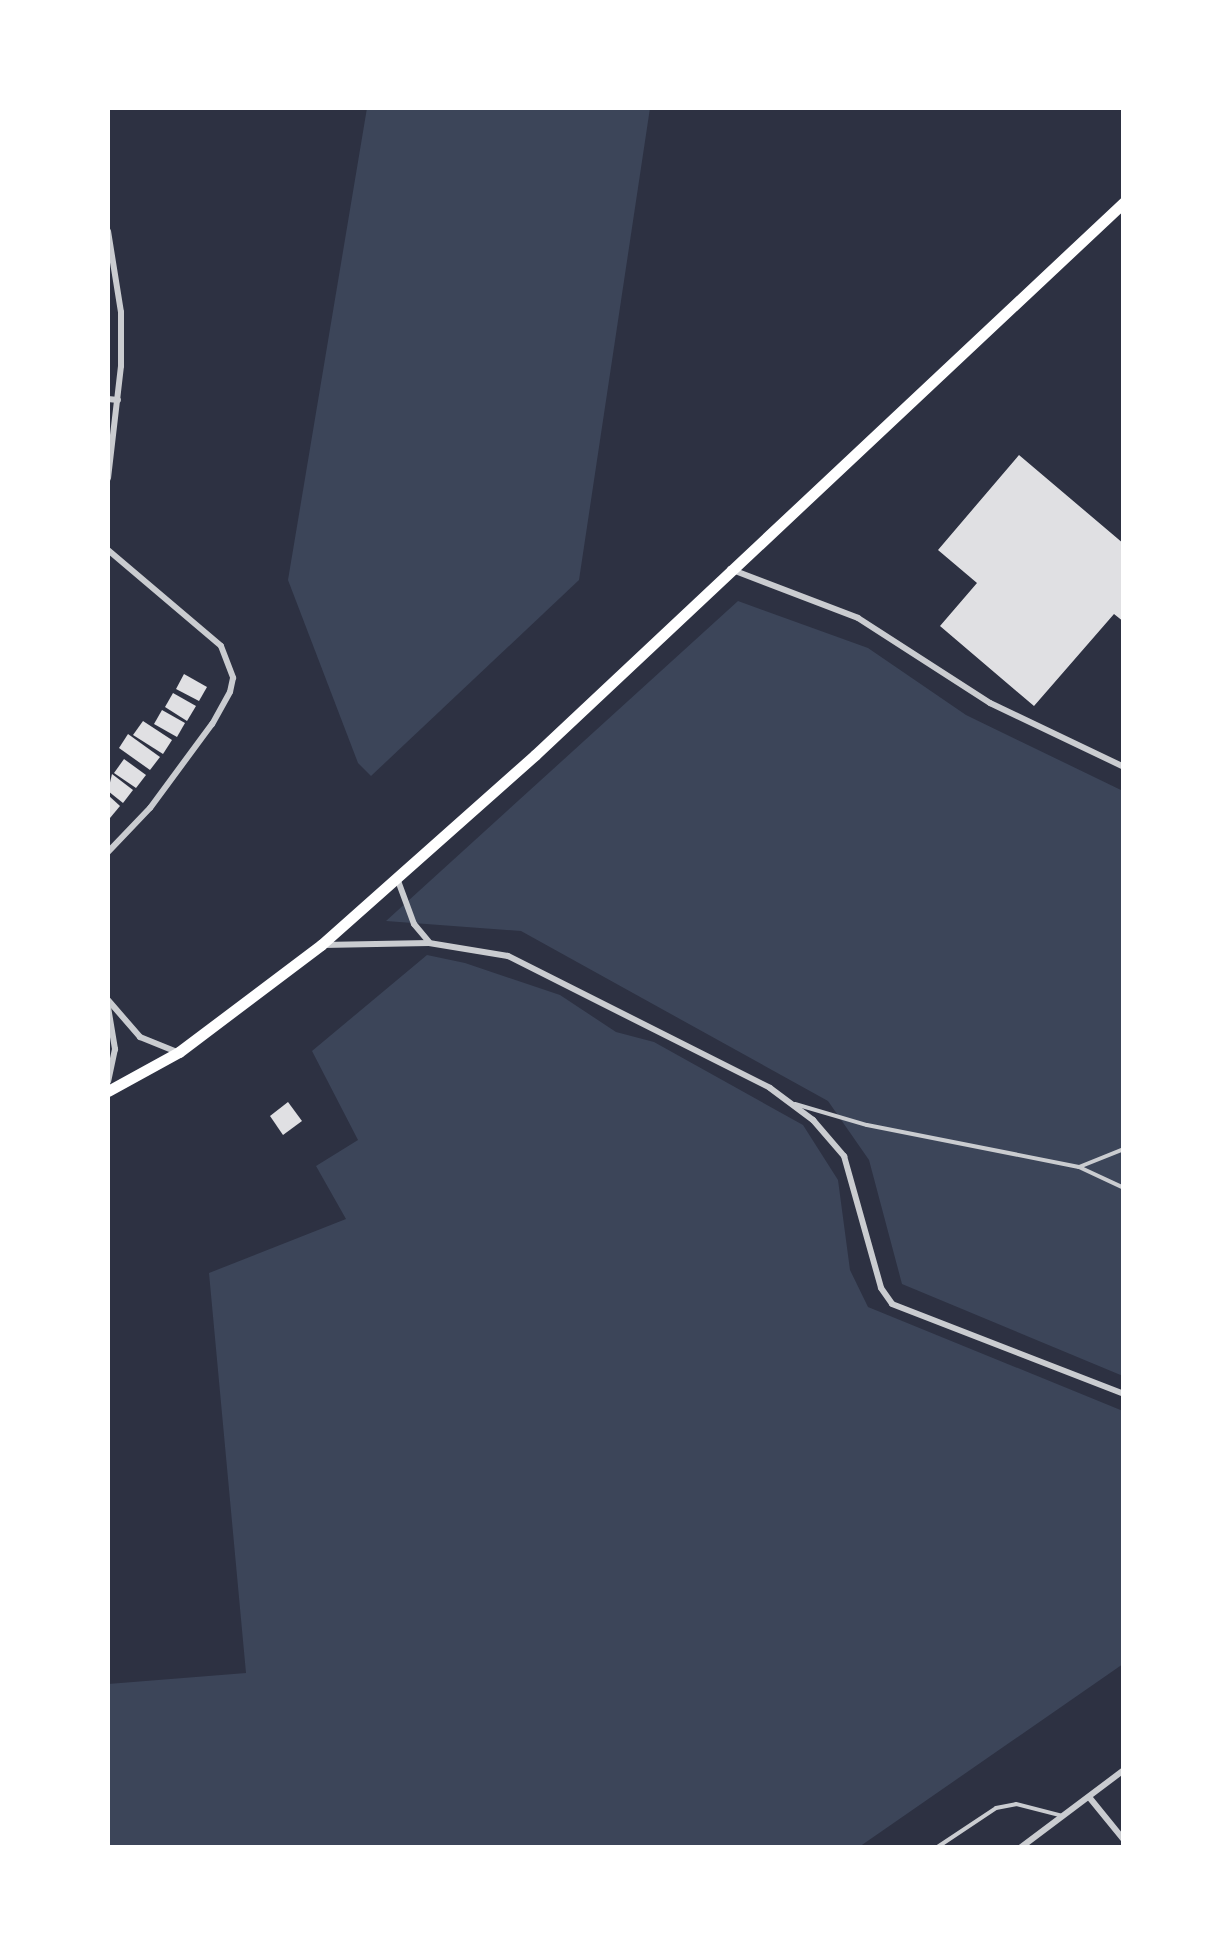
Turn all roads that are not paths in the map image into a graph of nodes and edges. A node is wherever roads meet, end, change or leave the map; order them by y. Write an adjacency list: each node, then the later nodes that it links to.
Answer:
1 (1124, 202): 7 (highway)
2 (108, 231): 4 (street)
3 (108, 399): 4 (street)
4 (118, 400): 5 (street)
5 (108, 478)
6 (108, 550): 9 (street)
7 (729, 569): 8 (street); 10 (highway)
8 (1124, 767)
9 (108, 852)
10 (397, 878): 11 (street); 12 (highway)
11 (429, 943): 12 (street); 17 (street)
12 (322, 945): 14 (highway)
13 (108, 1003): 14 (street); 15 (street)
14 (178, 1052): 16 (highway)
15 (108, 1080)
16 (108, 1091)
17 (794, 1104): 19 (lane); 21 (street)
18 (1124, 1149): 19 (lane)
19 (1079, 1167): 20 (lane)
20 (1124, 1188)
21 (1124, 1394)
22 (1124, 1770): 23 (street)
23 (1090, 1797): 24 (street); 25 (street)
24 (1063, 1816): 26 (lane); 27 (street)
25 (1124, 1840)
26 (936, 1848)
27 (1020, 1848)

